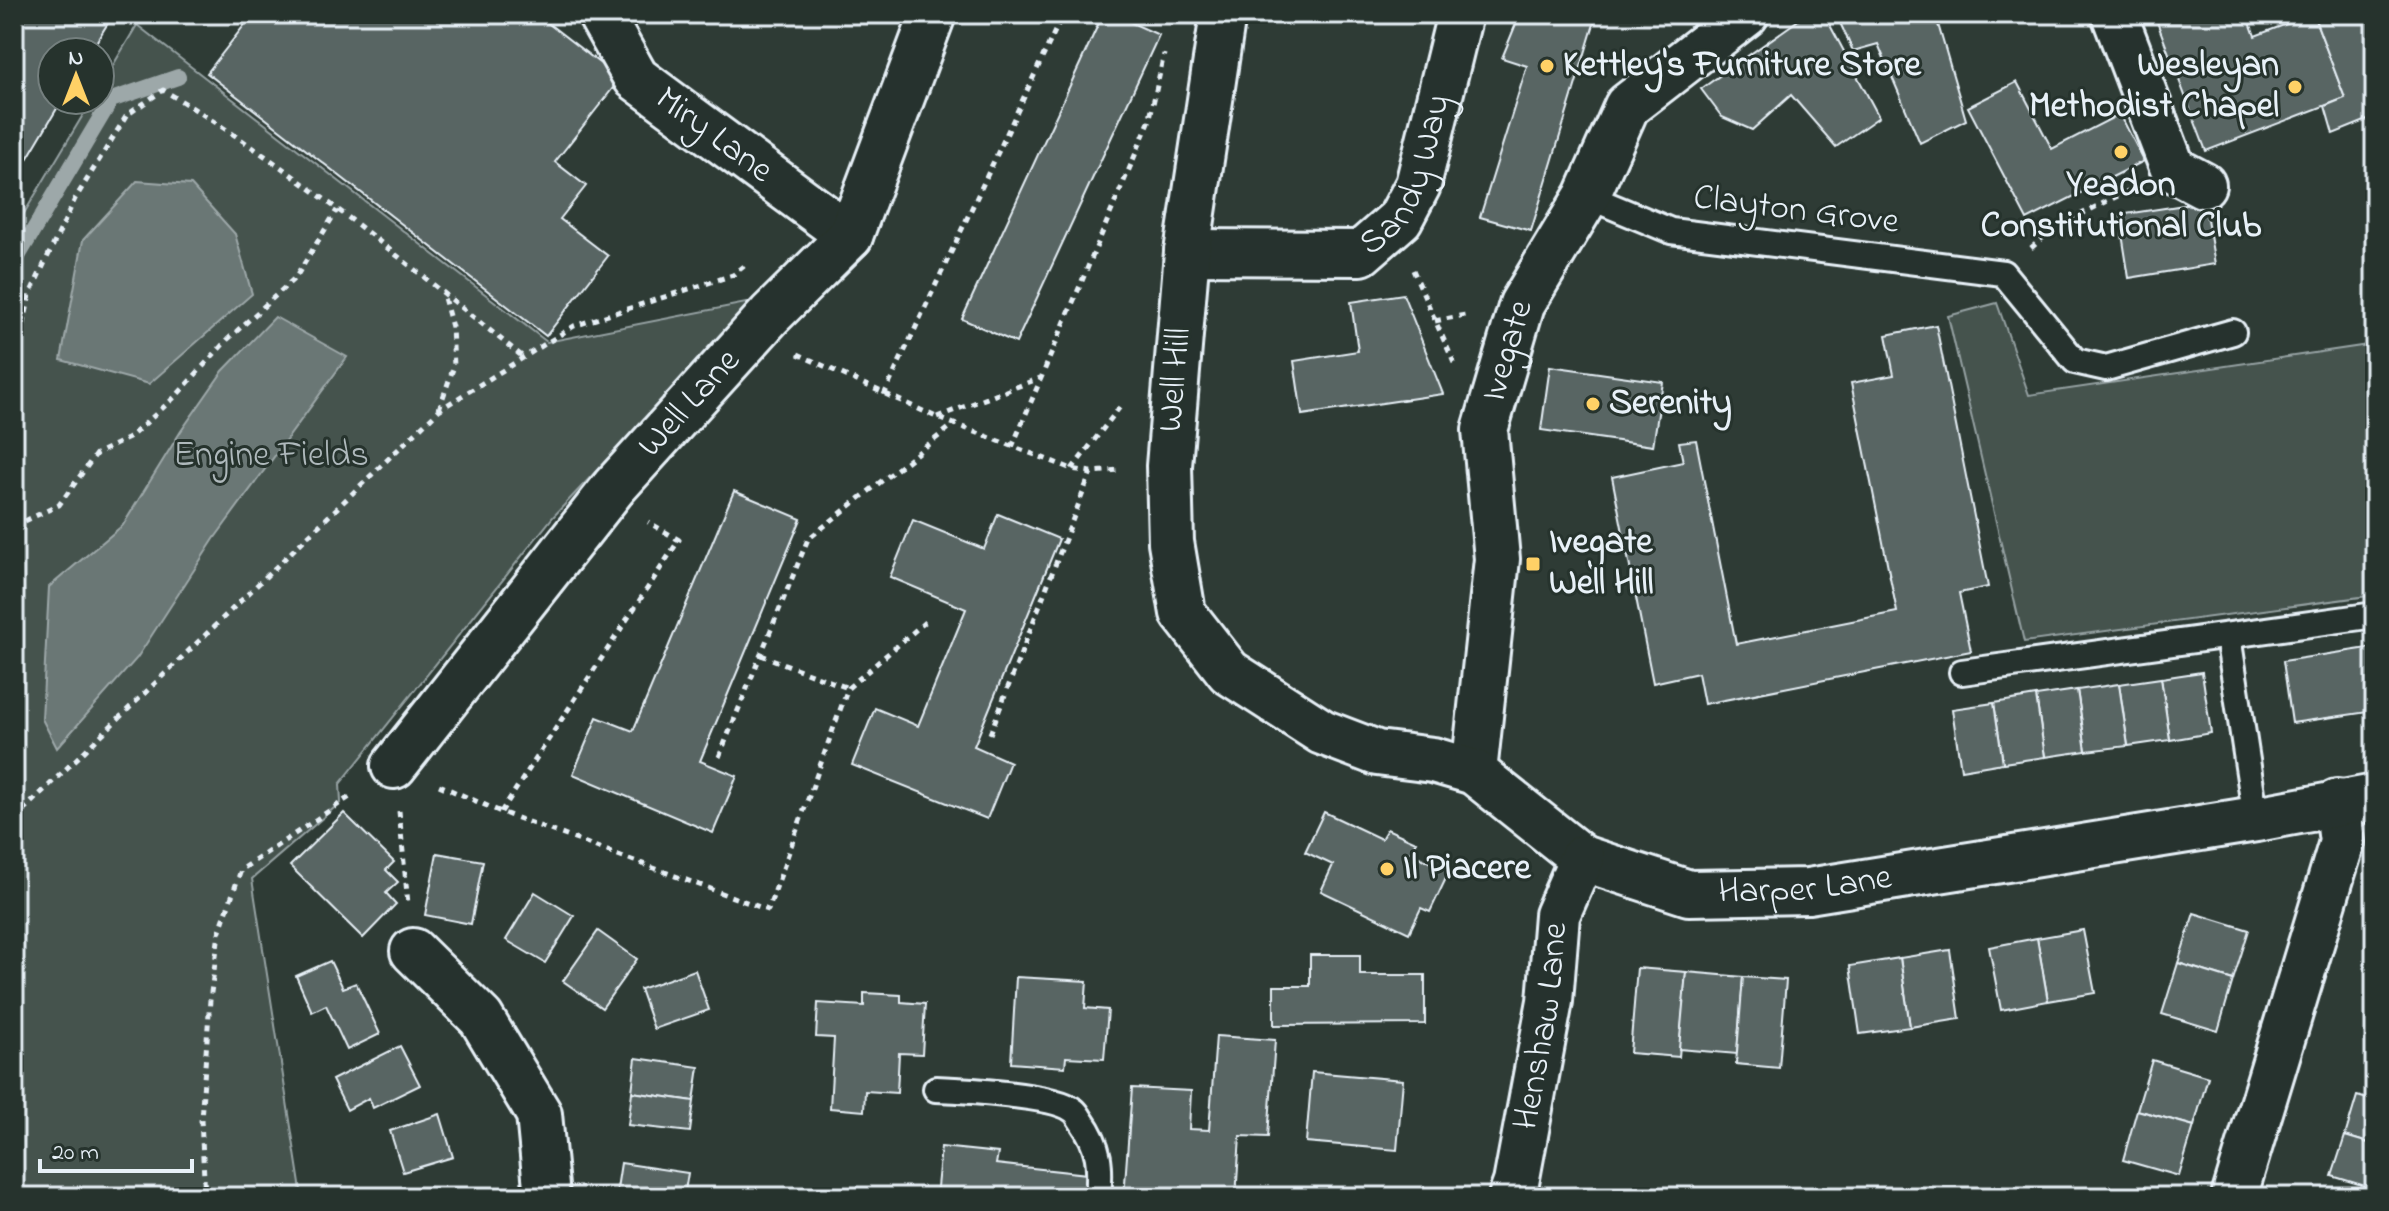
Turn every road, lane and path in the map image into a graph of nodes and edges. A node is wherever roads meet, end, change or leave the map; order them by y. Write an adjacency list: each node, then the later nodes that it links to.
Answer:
1 (600, 14): 15 (street, Miry Lane)
2 (933, 14): 15 (street, Well Lane)
3 (1063, 14): 26 (path)
4 (1139, 14): 5 (path)
5 (1158, 14)
6 (1223, 14): 16 (street, Well Hill)
7 (1460, 14): 14 (street, Sandy Way)
8 (1746, 14): 12 (street, Ivegate)
9 (2114, 14): 11 (street)
10 (1166, 45): 25 (path)
11 (2188, 177): 18 (path)
12 (1587, 196): 18 (lane, Clayton Grove); 30 (street, Ivegate)
13 (337, 210): 19 (path); 24 (path); 35 (path)
14 (1393, 225): 16 (street, Sandy Way); 30 (path)
15 (850, 236): 21 (street, Well Lane)
16 (1187, 252): 23 (street, Well Hill)
17 (757, 257): 22 (path)
18 (2003, 273): 20 (lane)
19 (442, 293): 22 (path); 27 (path)
20 (2233, 332)
21 (754, 333): 26 (path); 46 (street, Well Lane)
22 (523, 357): 27 (path)
23 (1178, 360): 32 (street, Well Hill); 33 (path)
24 (14, 372)
25 (1041, 377): 28 (path); 31 (path)
26 (884, 395): 28 (path)
27 (439, 410): 51 (path)
28 (936, 417): 29 (path)
29 (954, 424): 31 (path); 40 (path)
30 (1485, 430): 47 (street, Ivegate)
31 (1012, 447): 33 (path)
32 (1169, 466): 34 (path); 43 (street, Well Hill)
33 (1072, 469): 34 (path)
34 (1091, 472): 44 (path)
35 (14, 526)
36 (679, 540): 50 (path)
37 (2375, 615): 39 (lane)
38 (925, 622): 42 (path)
39 (2228, 636): 41 (lane); 52 (lane)
40 (761, 655): 42 (path); 45 (path)
41 (1962, 672)
42 (848, 688): 50 (path)
43 (1279, 705): 47 (street, Harper Lane)
44 (990, 734)
45 (719, 757)
46 (394, 766): 50 (path); 54 (path); 56 (path)
47 (1474, 772): 53 (street, Harper Lane)
48 (14, 800): 51 (path)
49 (2356, 800): 52 (street, Harper Lane); 61 (street)
50 (501, 812)
51 (15, 818)
52 (2256, 819): 53 (street, Harper Lane)
53 (1582, 858): 60 (street, Henshaw Lane)
54 (413, 951): 58 (street)
55 (936, 1089): 59 (lane)
56 (205, 1194): 57 (path)
57 (180, 1197)
58 (547, 1197)
59 (1098, 1197)
60 (1511, 1197)
61 (2234, 1197)

